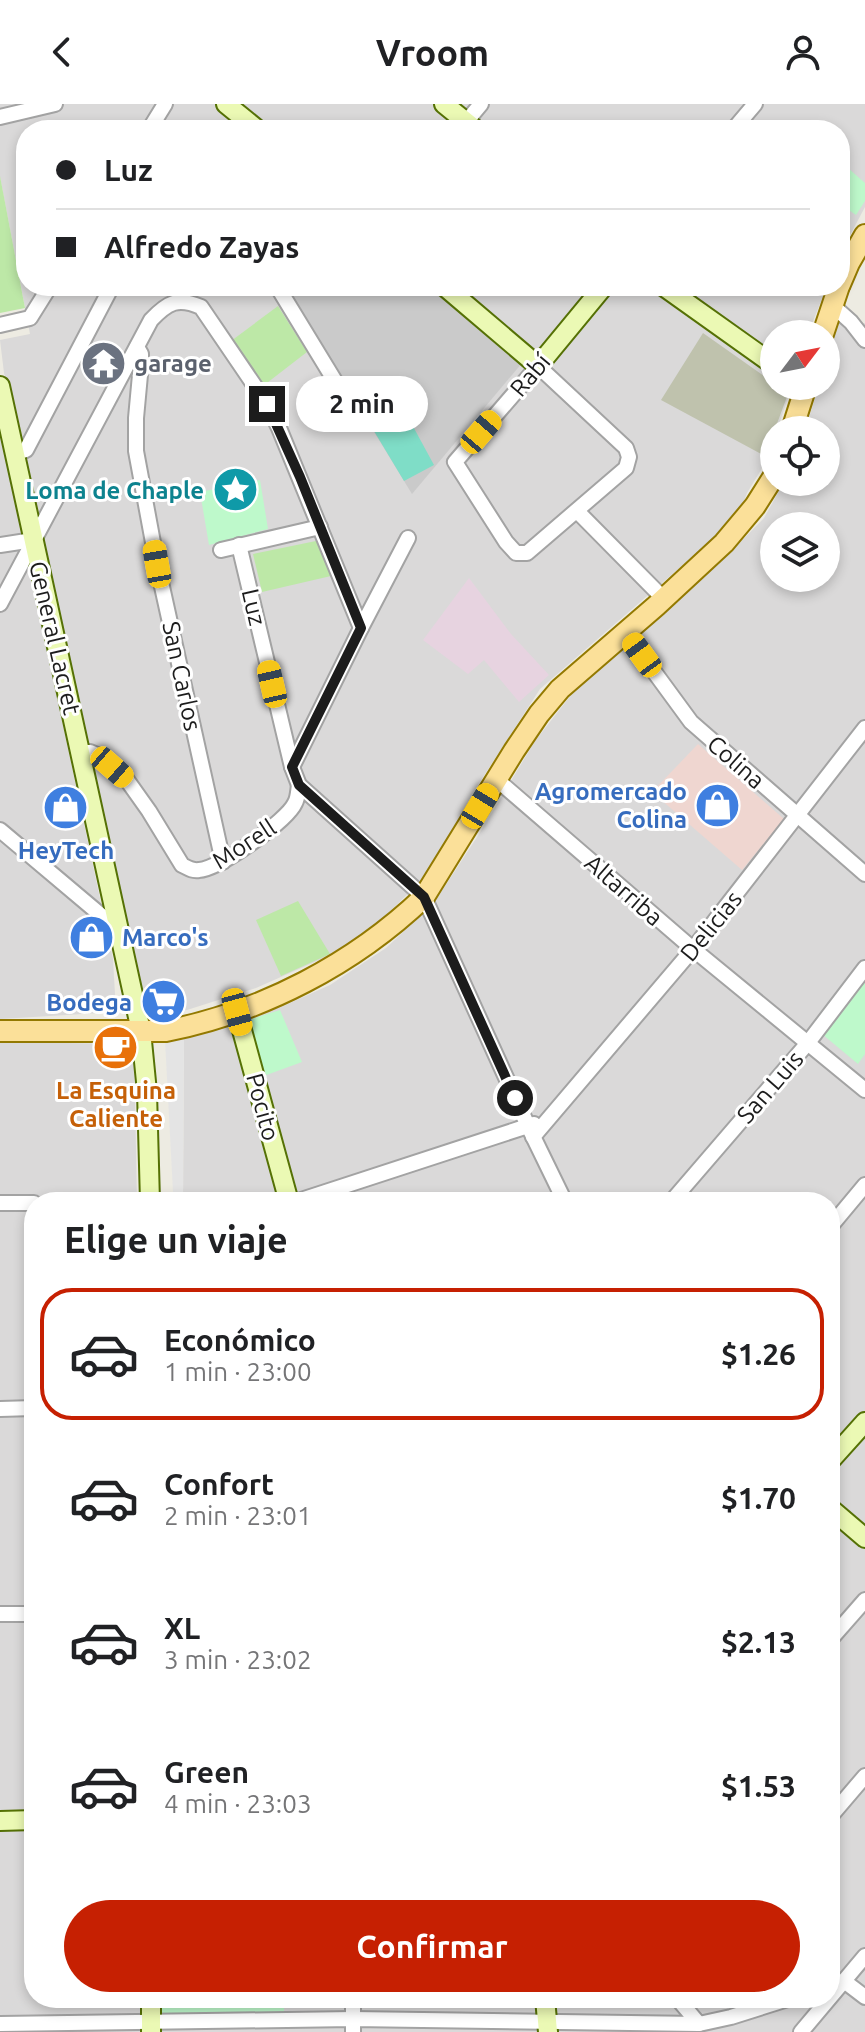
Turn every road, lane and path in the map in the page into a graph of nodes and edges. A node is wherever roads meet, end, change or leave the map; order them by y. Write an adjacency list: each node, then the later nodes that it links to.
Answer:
1 (55, 104): 5 (street)
2 (226, 104): 6 (main road)
3 (444, 104): 7 (main road)
4 (755, 104): 8 (street)
5 (0, 117)
6 (246, 120)
7 (464, 120)
8 (741, 120)
9 (865, 235): 10 (main road)
10 (850, 261)
11 (44, 296): 21 (street)
12 (107, 296): 28 (street)
13 (283, 296): 27 (street)
14 (456, 296): 25 (main road)
15 (596, 296): 25 (main road, Rabí)
16 (677, 296): 24 (main road)
17 (836, 296): 19 (main road)
18 (840, 296): 20 (street)
19 (828, 320)
20 (860, 323): 22 (street)
21 (0, 325)
22 (865, 340)
23 (137, 347): 31 (street); 33 (street); 48 (street, San Carlos)
24 (760, 355)
25 (538, 366): 30 (street); 30 (street, Rabí)
26 (0, 386): 28 (main road, General Lacret)
27 (341, 391)
28 (15, 453): 33 (main road, General Lacret)
29 (762, 496): 37 (main road)
30 (577, 511): 37 (street)
31 (320, 527): 35 (street); 39 (street)
32 (408, 538): 39 (street)
33 (33, 540): 34 (street); 38 (street); 42 (main road, General Lacret)
34 (0, 545)
35 (239, 545): 36 (street); 43 (street, Luz)
36 (221, 550)
37 (664, 599): 40 (main road)
38 (0, 604)
39 (361, 628): 43 (street)
40 (625, 632): 44 (main road); 46 (street, Colina)
41 (865, 728): 46 (street, Delicias)
42 (81, 752): 48 (street, Morell); 51 (main road, General Lacret)
43 (292, 767): 45 (street, Luz)
44 (496, 779): 50 (main road); 52 (street, Altarriba)
45 (299, 785): 48 (street, Morell); 50 (street, Luz)
46 (798, 816): 49 (street, Colina); 52 (street, Delicias)
47 (0, 830): 51 (street)
48 (223, 862)
49 (865, 874)
50 (424, 897): 54 (main road); 59 (street, Luz)
51 (117, 918): 56 (main road, General Lacret)
52 (693, 949): 57 (street, Altarriba); 59 (street, Delicias)
53 (865, 968): 57 (street, San Luis)
54 (237, 1012): 56 (main road); 62 (main road, Pocito)
55 (0, 1031): 56 (main road)
56 (141, 1031): 61 (main road, General Lacret)
57 (807, 1044): 58 (street, Altarriba); 65 (street, San Luis)
58 (865, 1090)
59 (530, 1132): 63 (street, Delicias); 64 (street, Luz)
60 (865, 1185): 68 (street)
61 (150, 1192)
62 (286, 1192)
63 (329, 1192)
64 (560, 1192)
65 (681, 1192)
66 (0, 1203): 67 (street)
67 (24, 1203)
68 (840, 1215)
69 (24, 1408): 70 (street)
70 (0, 1409)
71 (865, 1422): 72 (main road)
72 (840, 1450)
73 (840, 1517): 74 (main road)
74 (865, 1538)
75 (865, 1600): 78 (street)
76 (0, 1614): 77 (street)
77 (24, 1614)
78 (840, 1629)
79 (865, 1776): 80 (street)
80 (840, 1805)
81 (24, 1820): 82 (main road)
82 (0, 1821)
83 (865, 1956): 84 (street)
84 (840, 1981)
85 (840, 1985): 86 (street)
86 (865, 1997)
87 (685, 2008): 91 (street)
88 (759, 2008): 91 (street)
89 (819, 2008): 95 (street)
90 (0, 2024): 92 (street)
91 (699, 2024): 94 (street)
92 (151, 2026): 93 (street)
93 (353, 2026): 94 (street)
94 (547, 2026)
95 (801, 2032)

